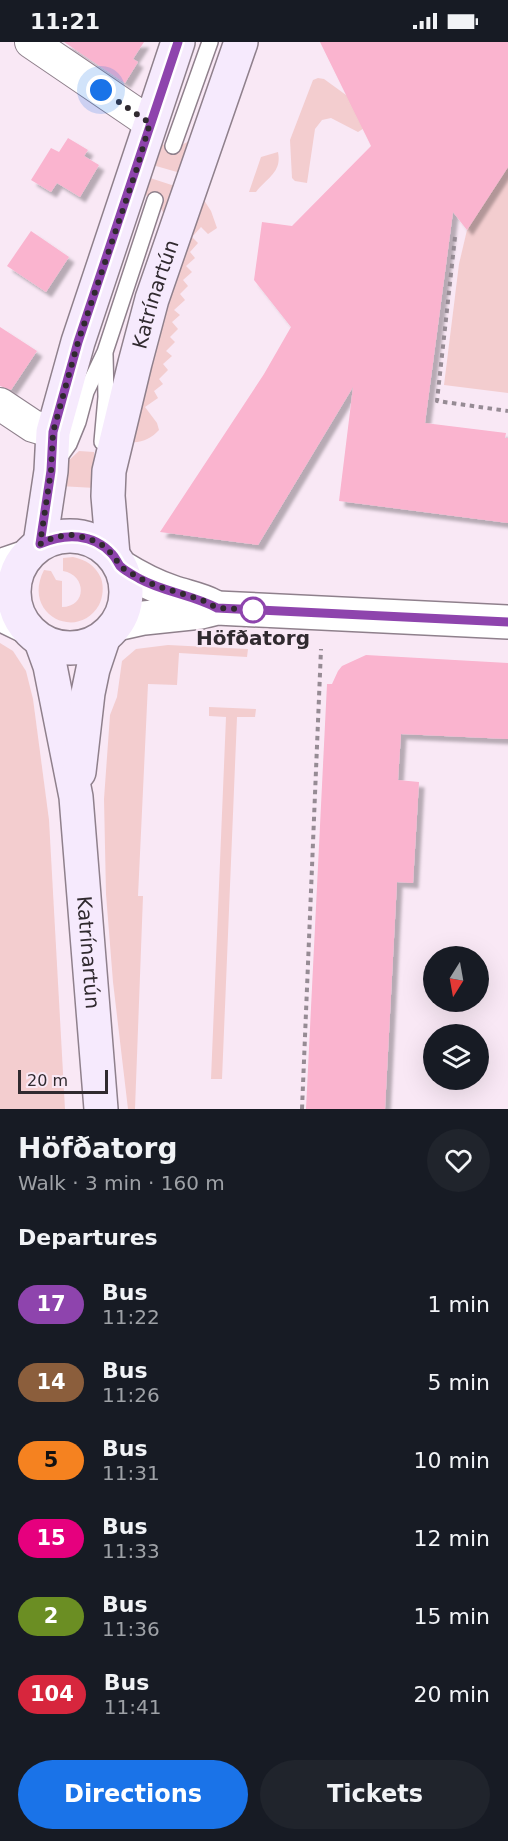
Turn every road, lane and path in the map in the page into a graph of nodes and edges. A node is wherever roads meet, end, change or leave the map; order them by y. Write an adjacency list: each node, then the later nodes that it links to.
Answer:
1 (30, 42): 5 (street)
2 (178, 42): 5 (main road)
3 (210, 42): 6 (lane)
4 (241, 42): 14 (main road, Katrínartún)
5 (150, 123): 12 (main road)
6 (173, 147)
7 (155, 200): 9 (lane)
8 (455, 237): 11 (path)
9 (105, 352): 13 (lane); 14 (lane)
10 (0, 404): 12 (street)
11 (508, 411)
12 (53, 432): 13 (main road)
13 (51, 471): 15 (main road)
14 (109, 471): 16 (main road, Katrínartún)
15 (22, 555): 16 (main road); 19 (main road)
16 (117, 561): 17 (street); 20 (main road)
17 (217, 608): 18 (street); 20 (street)
18 (508, 622)
19 (22, 626): 20 (main road); 22 (main road, Katrínartún)
20 (110, 632): 22 (main road, Katrínartún)
21 (321, 649): 24 (path)
22 (76, 797): 23 (main road, Katrínartún)
23 (101, 1109)
24 (302, 1109)

